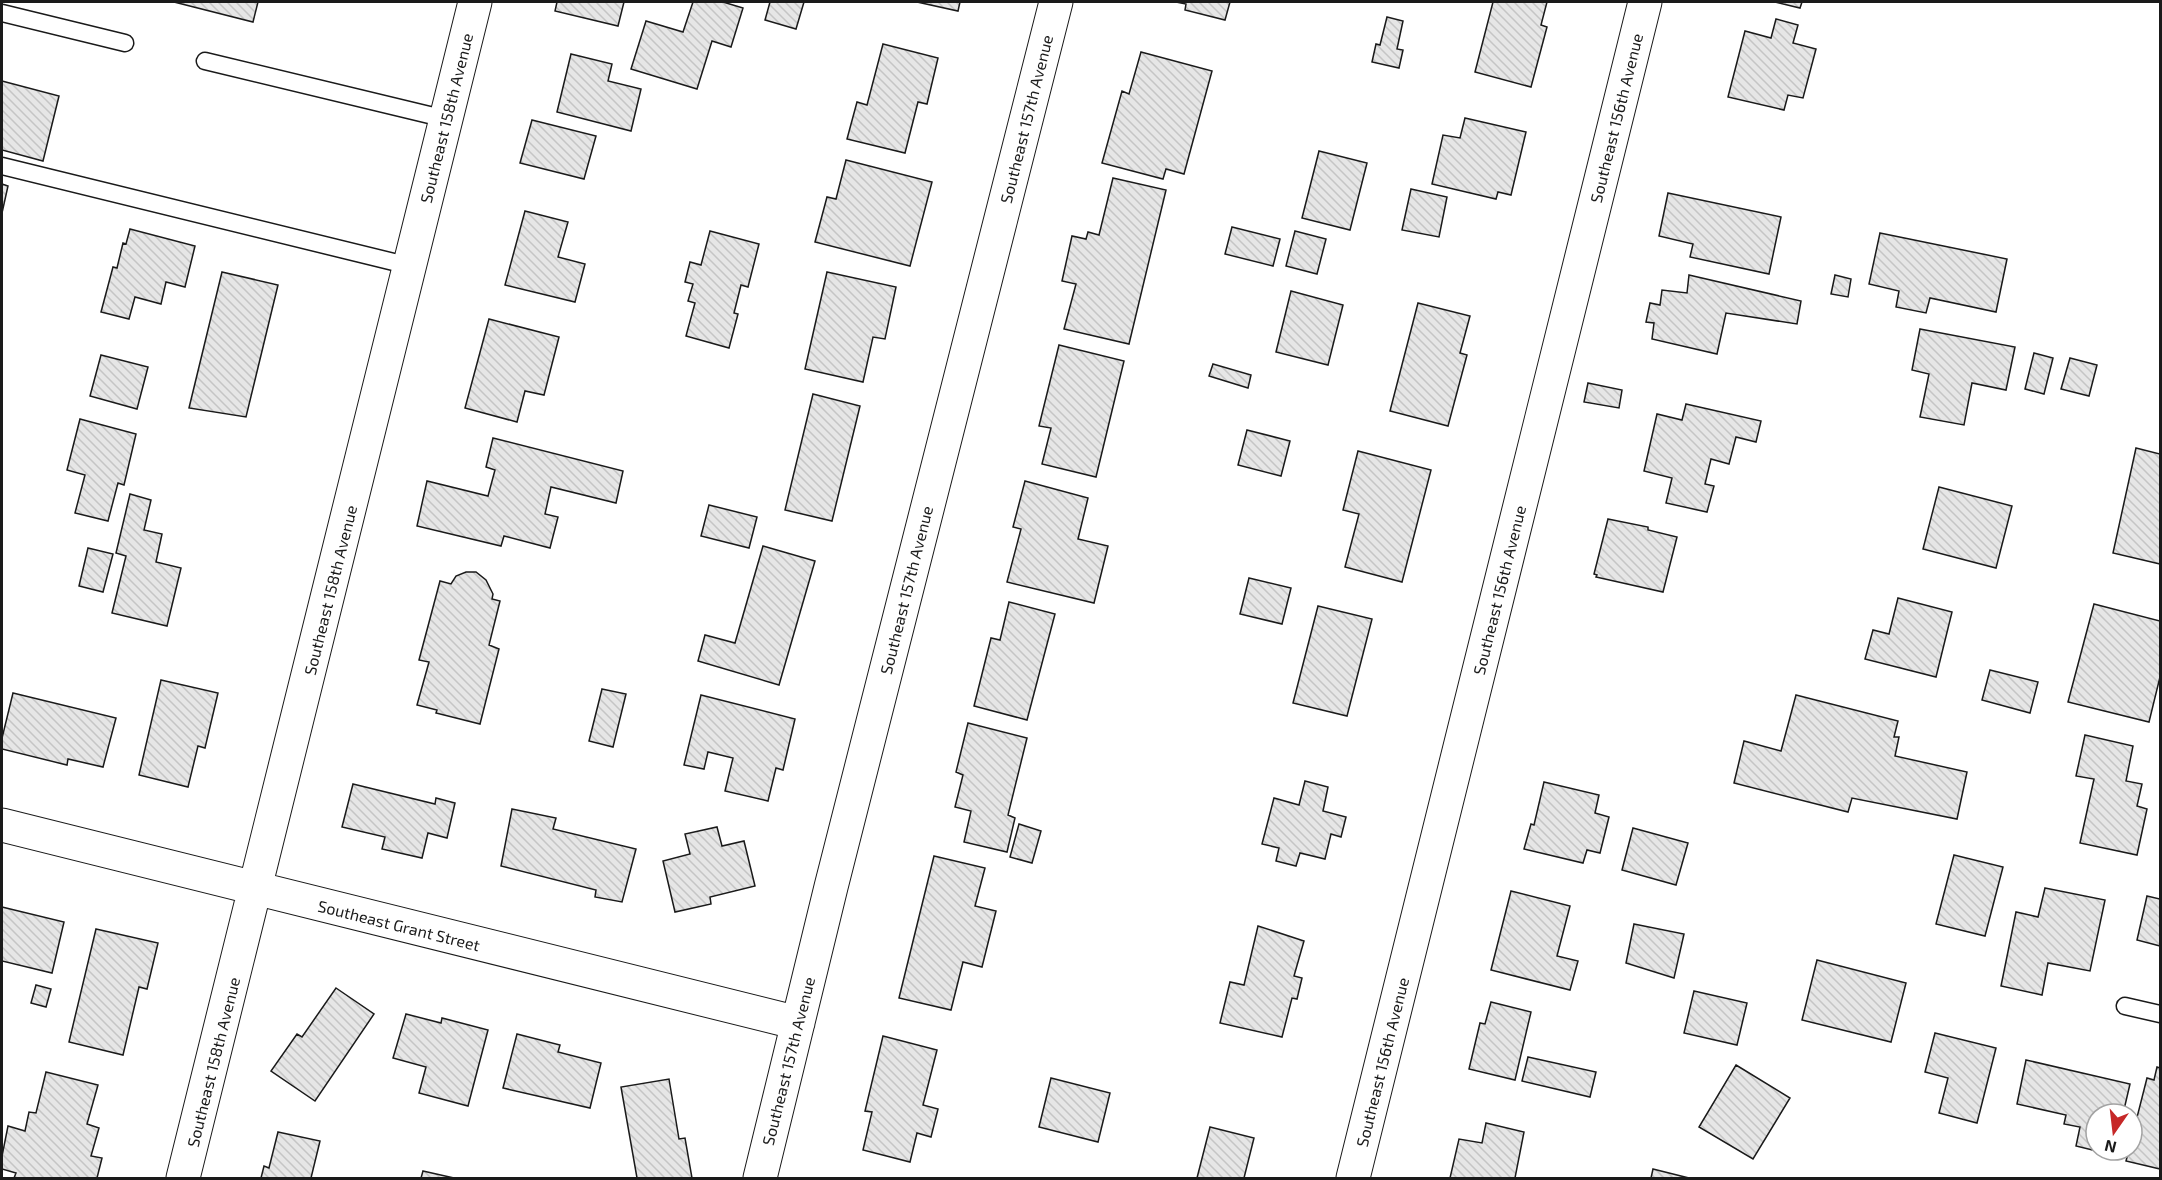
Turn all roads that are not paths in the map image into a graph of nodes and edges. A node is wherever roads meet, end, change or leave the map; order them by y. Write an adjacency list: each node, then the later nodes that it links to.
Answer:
1 (475, 2): 7 (street, Southeast 158th Avenue)
2 (1056, 2): 14 (street, Southeast 157th Avenue)
3 (1645, 2): 17 (street, Southeast 156th Avenue)
4 (2, 13): 5 (lane)
5 (125, 43)
6 (205, 61): 7 (lane)
7 (446, 119): 9 (street, Southeast 158th Avenue)
8 (2, 166): 9 (lane)
9 (410, 266): 11 (street, Southeast 158th Avenue)
10 (2, 825): 11 (street, Southeast Grant Street)
11 (256, 889): 14 (street, Southeast Grant Street); 15 (street, Southeast 158th Avenue)
12 (2125, 1005): 13 (lane)
13 (2160, 1014)
14 (798, 1023): 16 (street, Southeast 157th Avenue)
15 (183, 1179)
16 (760, 1179)
17 (1353, 1179)

